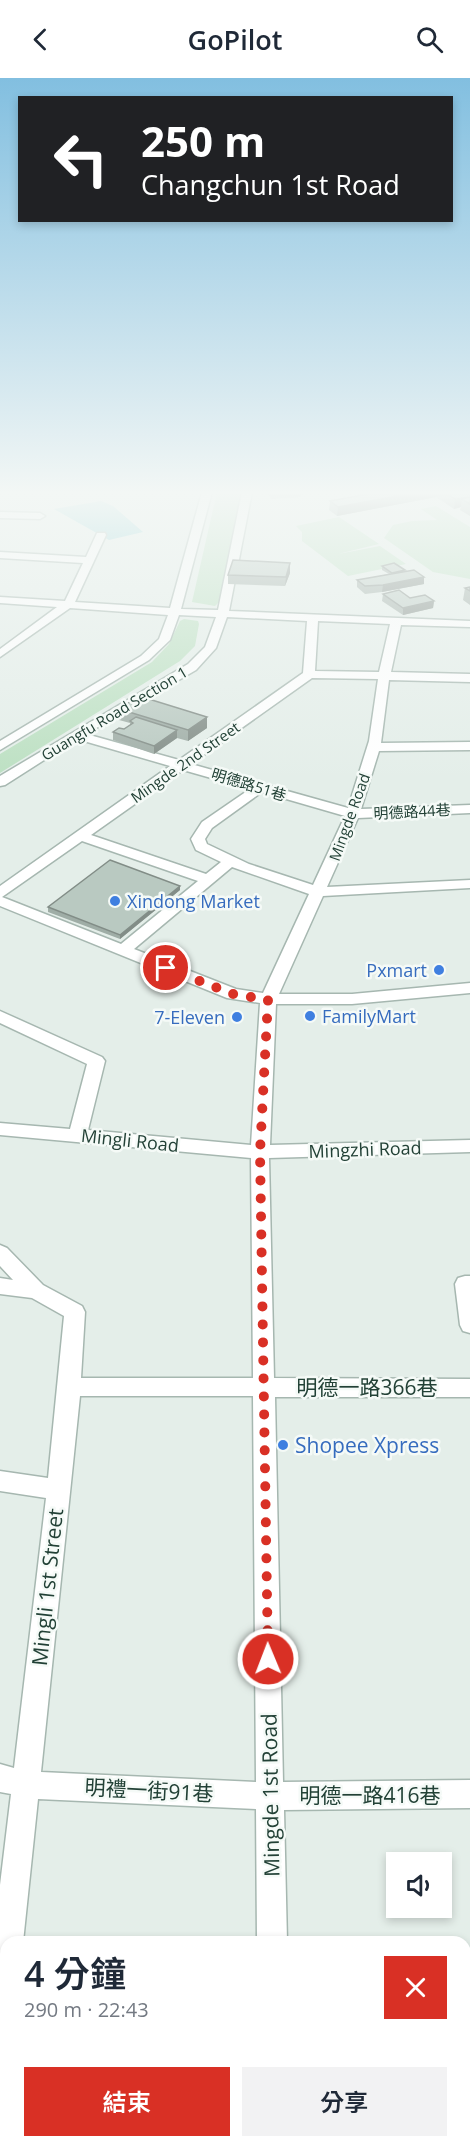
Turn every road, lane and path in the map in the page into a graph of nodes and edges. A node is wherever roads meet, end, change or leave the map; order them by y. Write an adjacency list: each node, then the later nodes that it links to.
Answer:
1 (75, 589): 5 (street)
2 (181, 589): 6 (street, Guangfu Road Section 1)
3 (228, 589): 7 (street, Guangfu Road Section 1)
4 (0, 600): 5 (street)
5 (69, 604): 6 (street); 11 (street)
6 (175, 612): 7 (street); 16 (street, Guangfu Road Section 1)
7 (223, 613): 8 (street); 15 (street, Guangfu Road Section 1)
8 (313, 617): 9 (street); 12 (street)
9 (396, 622): 10 (street); 13 (street, Mingde Road)
10 (470, 624)
11 (0, 654)
12 (309, 674): 13 (street); 19 (street, Mingde 2nd Street)
13 (384, 676): 14 (street); 18 (street, Mingde Road)
14 (470, 678)
15 (75, 735): 19 (street, 明德路51巷); 20 (street, Guangfu Road Section 1)
16 (0, 746)
17 (470, 746): 18 (street)
18 (373, 747): 23 (street, Mingde Road)
19 (181, 764): 21 (street, 明德路51巷); 24 (street, Mingde 2nd Street)
20 (0, 782)
21 (260, 788): 23 (street, 明德路51巷); 25 (street)
22 (470, 809): 23 (street, 明德路44巷)
23 (353, 814): 28 (street, Mingde Road)
24 (81, 836): 26 (street); 29 (street, Mingde 2nd Street)
25 (231, 861): 26 (street); 28 (street)
26 (208, 880): 31 (street)
27 (470, 884): 28 (street)
28 (319, 892): 33 (street, Mingde Road)
29 (0, 893)
30 (0, 901): 31 (street)
31 (122, 951): 33 (street)
32 (470, 988): 33 (street)
33 (268, 1000): 38 (street, Mingde 1st Road)
34 (0, 1016): 36 (street)
35 (0, 1129): 36 (street, Mingli Road)
36 (78, 1134): 38 (street, Mingli Road)
37 (470, 1146): 38 (street, Mingzhi Road)
38 (260, 1152): 44 (street, Mingde 1st Road)
39 (0, 1253): 42 (street)
40 (470, 1284): 43 (street)
41 (0, 1286): 42 (street, Mingli 1st Street)
42 (36, 1291): 45 (street, Mingli 1st Street)
43 (470, 1324)
44 (264, 1386): 45 (street, 明德一路366巷); 46 (street, 明德一路366巷); 52 (street, Mingde 1st Road)
45 (70, 1388): 48 (street, Mingli 1st Street)
46 (470, 1388)
47 (0, 1481): 48 (street)
48 (57, 1489): 50 (street, Mingli 1st Street)
49 (0, 1778): 50 (street, 明禮一街91巷)
50 (27, 1785): 52 (street, 明禮一街91巷); 53 (street, Mingli 1st Street)
51 (470, 1794): 52 (street, 明德一路416巷)
52 (271, 1796): 54 (street, Mingde 1st Road)
53 (9, 1936)
54 (272, 1936)

